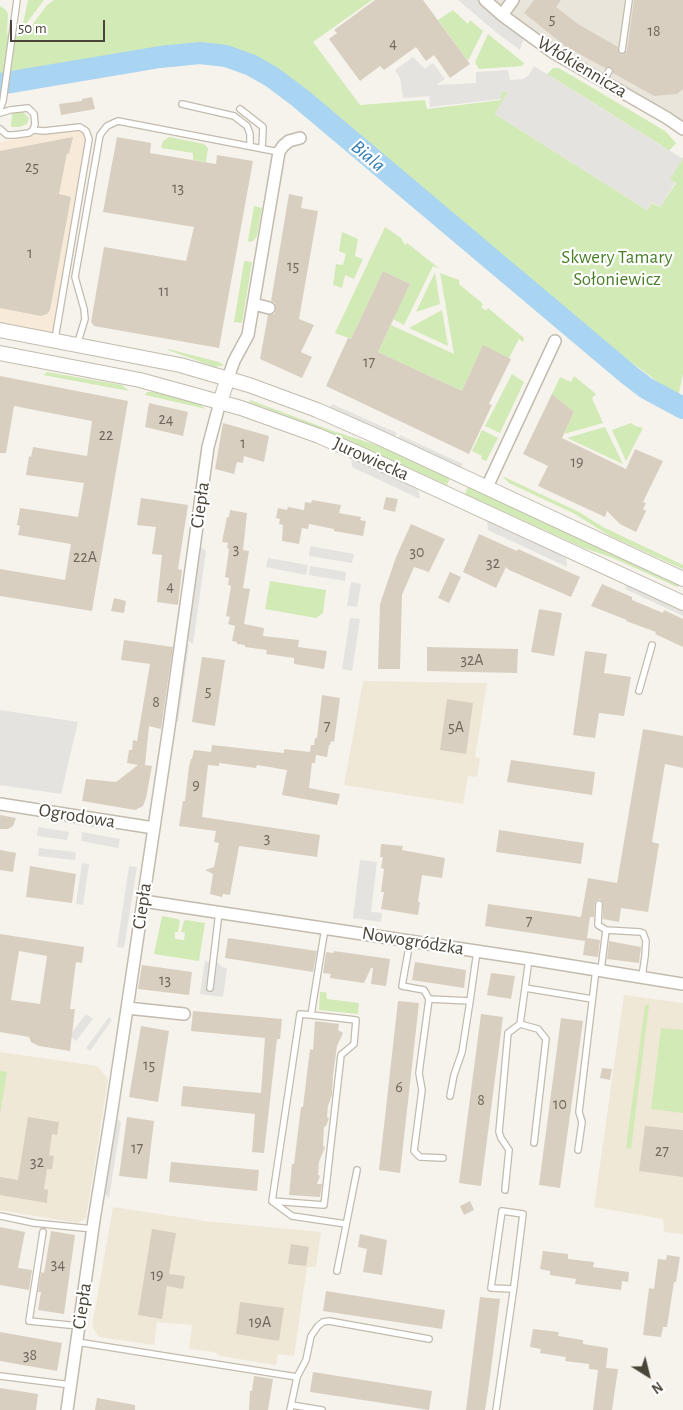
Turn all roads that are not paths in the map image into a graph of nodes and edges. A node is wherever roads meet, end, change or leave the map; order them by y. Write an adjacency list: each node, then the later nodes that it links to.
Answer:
1 (17, 0): 7 (lane)
2 (486, 0): 5 (street, Włókiennicza)
3 (513, 0): 5 (street)
4 (629, 0): 6 (lane)
5 (502, 15): 14 (street, Włókiennicza)
6 (622, 50)
7 (3, 100): 9 (lane); 10 (lane)
8 (182, 104): 17 (lane)
9 (0, 109)
10 (8, 110): 12 (lane); 15 (lane)
11 (240, 110): 18 (lane)
12 (0, 113)
13 (0, 129): 15 (lane)
14 (683, 129)
15 (34, 130): 23 (lane)
16 (300, 138): 19 (street)
17 (250, 146): 18 (lane); 25 (lane)
18 (262, 149): 19 (lane)
19 (280, 152): 20 (street)
20 (254, 304): 21 (street); 28 (street)
21 (269, 308)
22 (0, 330): 23 (street, Jurowiecka)
23 (55, 341): 25 (street, Jurowiecka); 27 (street)
24 (554, 341): 30 (street)
25 (77, 346): 28 (street, Jurowiecka)
26 (0, 353): 27 (street, Jurowiecka)
27 (42, 361): 29 (street, Jurowiecka)
28 (228, 378): 29 (street); 30 (street, Jurowiecka)
29 (220, 402): 32 (street, Jurowiecka); 36 (street, Ciepła)
30 (486, 487): 31 (street, Jurowiecka)
31 (683, 579)
32 (680, 598)
33 (652, 644): 34 (lane)
34 (639, 691)
35 (0, 804): 36 (street, Ogrodowa)
36 (154, 828): 37 (street, Ciepła)
37 (143, 901): 39 (street, Nowogródzka); 53 (street, Ciepła)
38 (599, 904): 41 (lane)
39 (219, 912): 40 (street, Nowogródzka); 48 (lane)
40 (325, 928): 42 (street, Nowogródzka); 55 (lane)
41 (606, 930): 45 (lane); 46 (lane)
42 (410, 941): 43 (street, Nowogródzka); 50 (lane)
43 (477, 951): 44 (street, Nowogródzka); 52 (lane)
44 (529, 959): 45 (street, Nowogródzka); 49 (lane)
45 (598, 970): 46 (street, Nowogródzka); 51 (lane)
46 (642, 977): 47 (street, Nowogródzka)
47 (683, 984)
48 (210, 988)
49 (525, 988): 51 (lane); 56 (lane)
50 (429, 999): 52 (lane); 60 (lane)
51 (592, 999): 59 (lane)
52 (470, 1001): 57 (lane)
53 (127, 1008): 54 (street); 66 (street, Ciepła)
54 (184, 1014)
55 (311, 1015): 63 (lane); 63 (lane)
56 (520, 1024): 58 (lane); 62 (lane)
57 (450, 1096)
58 (534, 1143)
59 (578, 1150)
60 (443, 1158)
61 (357, 1170): 65 (lane)
62 (505, 1190)
63 (272, 1201): 65 (lane)
64 (0, 1216): 66 (lane)
65 (346, 1224): 68 (lane)
66 (92, 1229): 70 (street, Ciepła)
67 (43, 1232): 70 (lane)
68 (337, 1270)
69 (513, 1289): 69 (lane); 79 (lane)
70 (79, 1326): 72 (street, Ciepła)
71 (429, 1339): 74 (lane)
72 (77, 1342): 74 (lane); 75 (street, Ciepła)
73 (0, 1376): 75 (lane)
74 (297, 1377): 76 (lane)
75 (70, 1385): 77 (street, Ciepła)
76 (291, 1408): 78 (lane)
77 (67, 1410)
78 (322, 1410)
79 (496, 1410)

